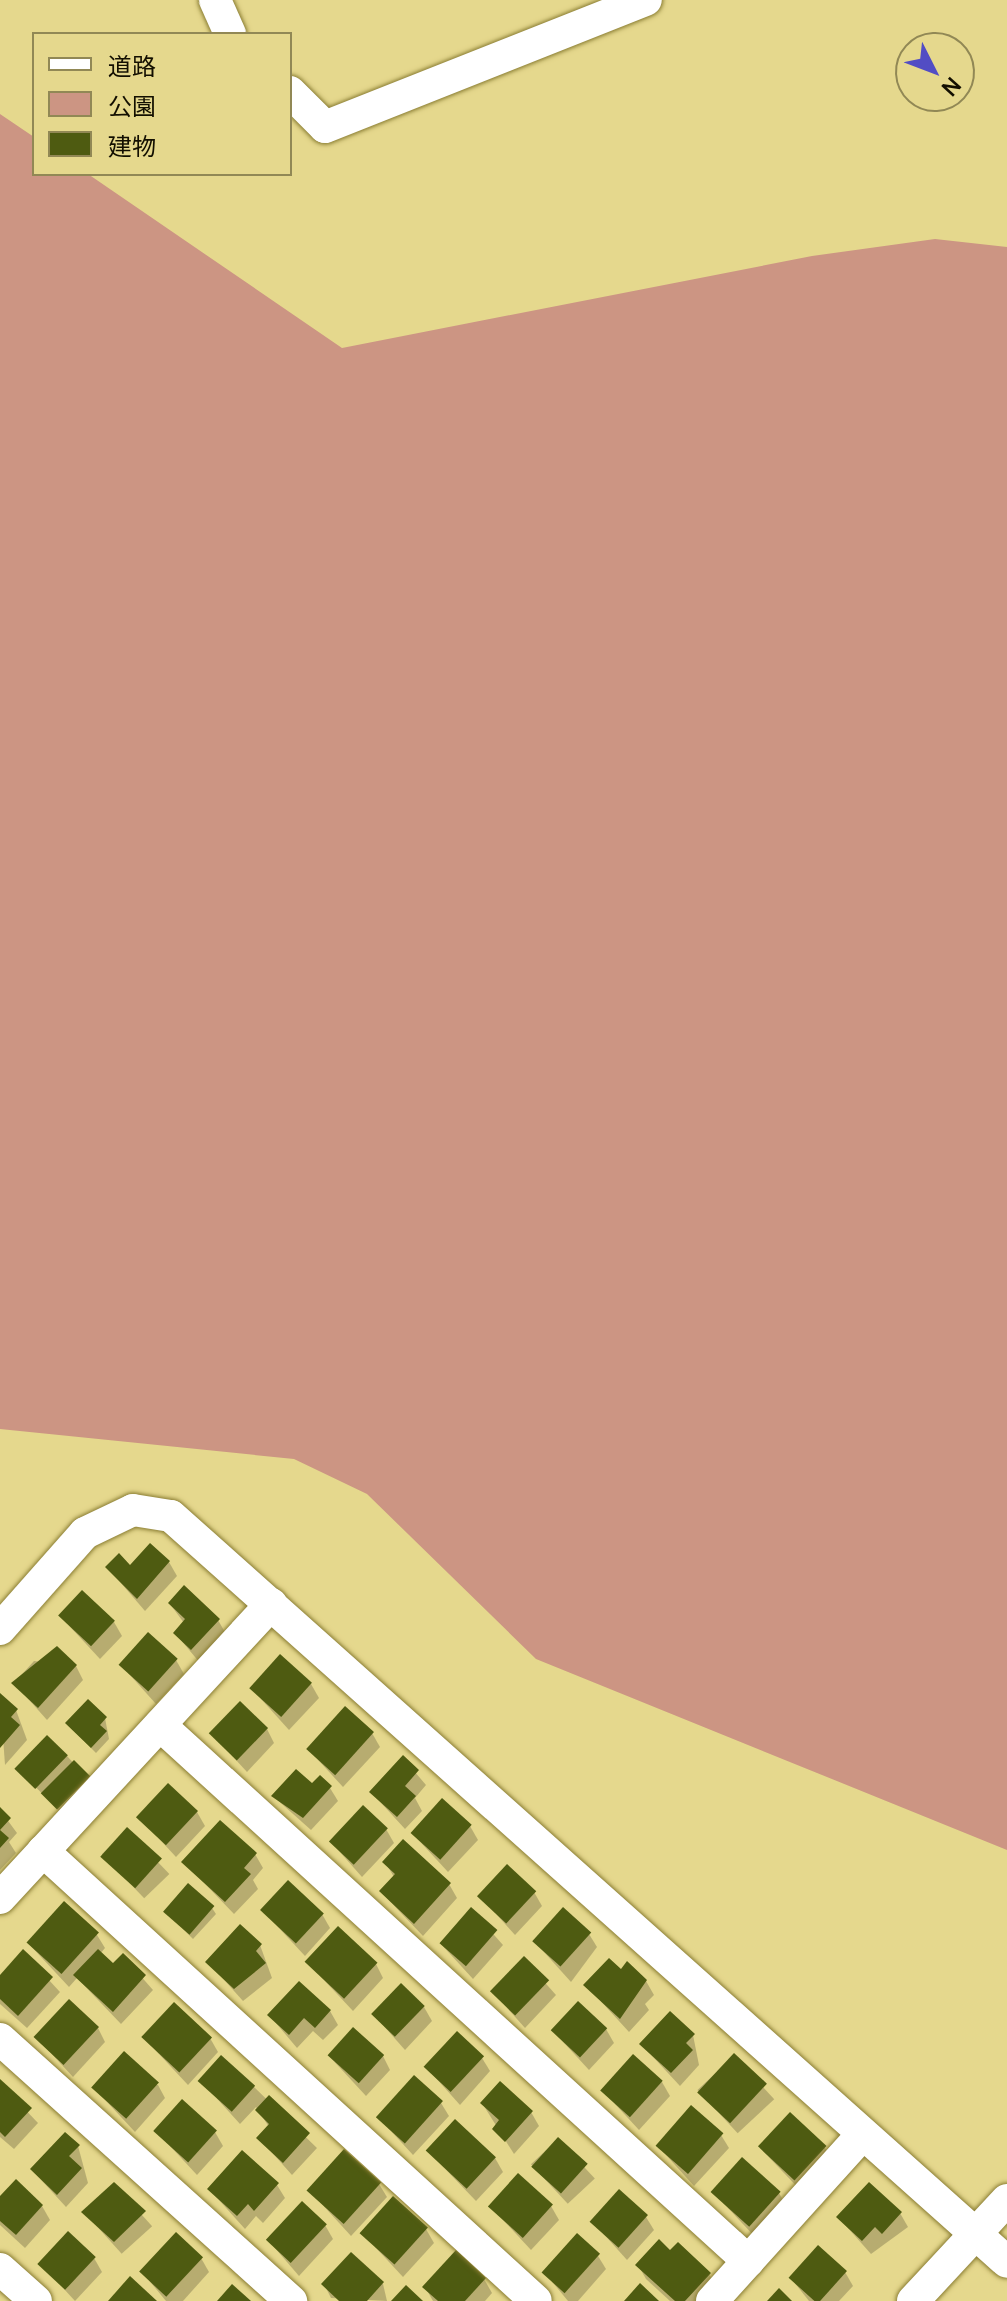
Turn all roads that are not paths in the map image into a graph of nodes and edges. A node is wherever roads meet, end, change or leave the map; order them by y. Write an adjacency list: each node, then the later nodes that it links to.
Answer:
1 (215, 0): 4 (street)
2 (646, 0): 3 (street)
3 (583, 12): 5 (street)
4 (229, 32)
5 (292, 94)
6 (271, 1604): 7 (street); 8 (street); 12 (street)
7 (0, 1629)
8 (160, 1725): 9 (street); 15 (street)
9 (43, 1851): 10 (street); 20 (street)
10 (0, 1898)
11 (0, 2039): 19 (street)
12 (861, 2136): 14 (street); 15 (street)
13 (1007, 2200): 14 (street)
14 (975, 2234): 16 (street); 22 (street)
15 (748, 2261): 21 (street)
16 (1007, 2262)
17 (0, 2269): 18 (street)
18 (36, 2301)
19 (291, 2301)
20 (536, 2301)
21 (712, 2301)
22 (913, 2301)

